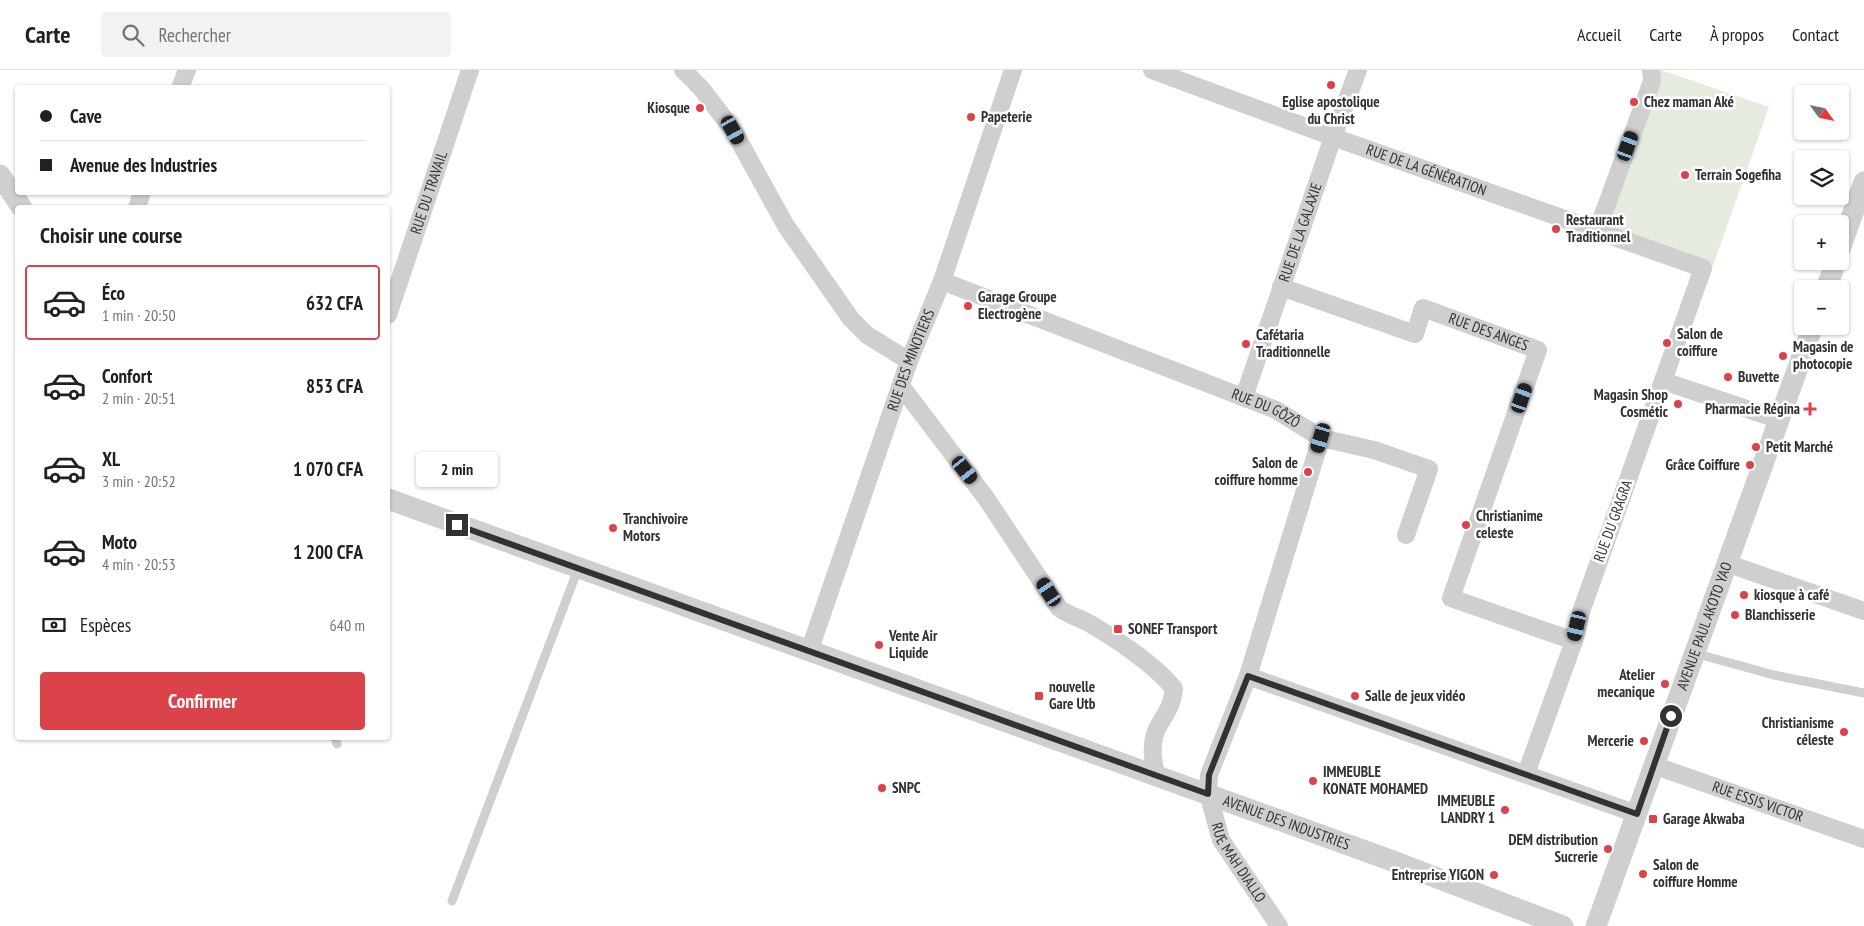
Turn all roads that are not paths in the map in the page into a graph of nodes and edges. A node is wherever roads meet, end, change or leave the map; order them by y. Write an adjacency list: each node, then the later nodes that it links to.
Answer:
1 (187, 70): 8 (street)
2 (470, 70): 19 (street, RUE DU TRAVAIL)
3 (682, 70): 21 (street)
4 (1013, 70): 17 (street, RUE DES MINOTIERS)
5 (1152, 70): 9 (street, RUE DE LA GÉNÉRATION)
6 (1358, 70): 9 (street, RUE DE LA GALAXIE)
7 (1651, 70): 14 (street)
8 (181, 85)
9 (1333, 137): 14 (street, RUE DE LA GÉNÉRATION); 18 (street, RUE DE LA GALAXIE)
10 (0, 175): 12 (street)
11 (1864, 182): 13 (street)
12 (20, 205)
13 (1859, 214): 15 (street)
14 (1597, 231): 16 (street, RUE DE LA GÉNÉRATION)
15 (1849, 232)
16 (1703, 268): 22 (street, RUE DU GRAGRA)
17 (942, 281): 21 (street, RUE DES MINOTIERS); 24 (street, RUE DU GÔZÔ)
18 (1281, 287): 24 (street, RUE DE LA GALAXIE); 32 (street, RUE DES ANGES)
19 (390, 309)
20 (1810, 335): 25 (street, AVENUE PAUL AKOTO YAO)
21 (909, 361): 23 (street, RUE DES MINOTIERS)
22 (1663, 381): 25 (street); 32 (street, RUE DU GRAGRA)
23 (901, 386): 33 (street, RUE DES MINOTIERS); 39 (street)
24 (1244, 397): 26 (street, RUE DU GÔZÔ)
25 (1780, 420): 29 (street, AVENUE PAUL AKOTO YAO)
26 (1321, 438): 28 (street, RUE DU GÔZÔ); 35 (street)
27 (390, 500): 30 (street, AVENUE DES INDUSTRIES)
28 (1406, 535)
29 (1726, 562): 31 (street); 34 (street, AVENUE PAUL AKOTO YAO)
30 (578, 569): 33 (street, AVENUE DES INDUSTRIES); 43 (lane)
31 (1864, 610)
32 (1574, 641): 38 (street, RUE DU GRAGRA)
33 (809, 652): 39 (street, AVENUE DES INDUSTRIES)
34 (1694, 653): 36 (lane); 37 (street, AVENUE PAUL AKOTO YAO)
35 (1248, 676): 38 (street); 40 (street)
36 (1864, 693)
37 (1653, 765): 41 (street, AVENUE PAUL AKOTO YAO); 42 (street, RUE ESSIS VICTOR)
38 (1526, 774): 41 (street)
39 (1156, 775): 40 (street, AVENUE DES INDUSTRIES)
40 (1208, 794): 44 (street, RUE MAH DIALLO); 45 (street, AVENUE DES INDUSTRIES)
41 (1637, 814): 46 (street, AVENUE PAUL AKOTO YAO)
42 (1864, 839)
43 (452, 901)
44 (1280, 926)
45 (1563, 926)
46 (1596, 926)

